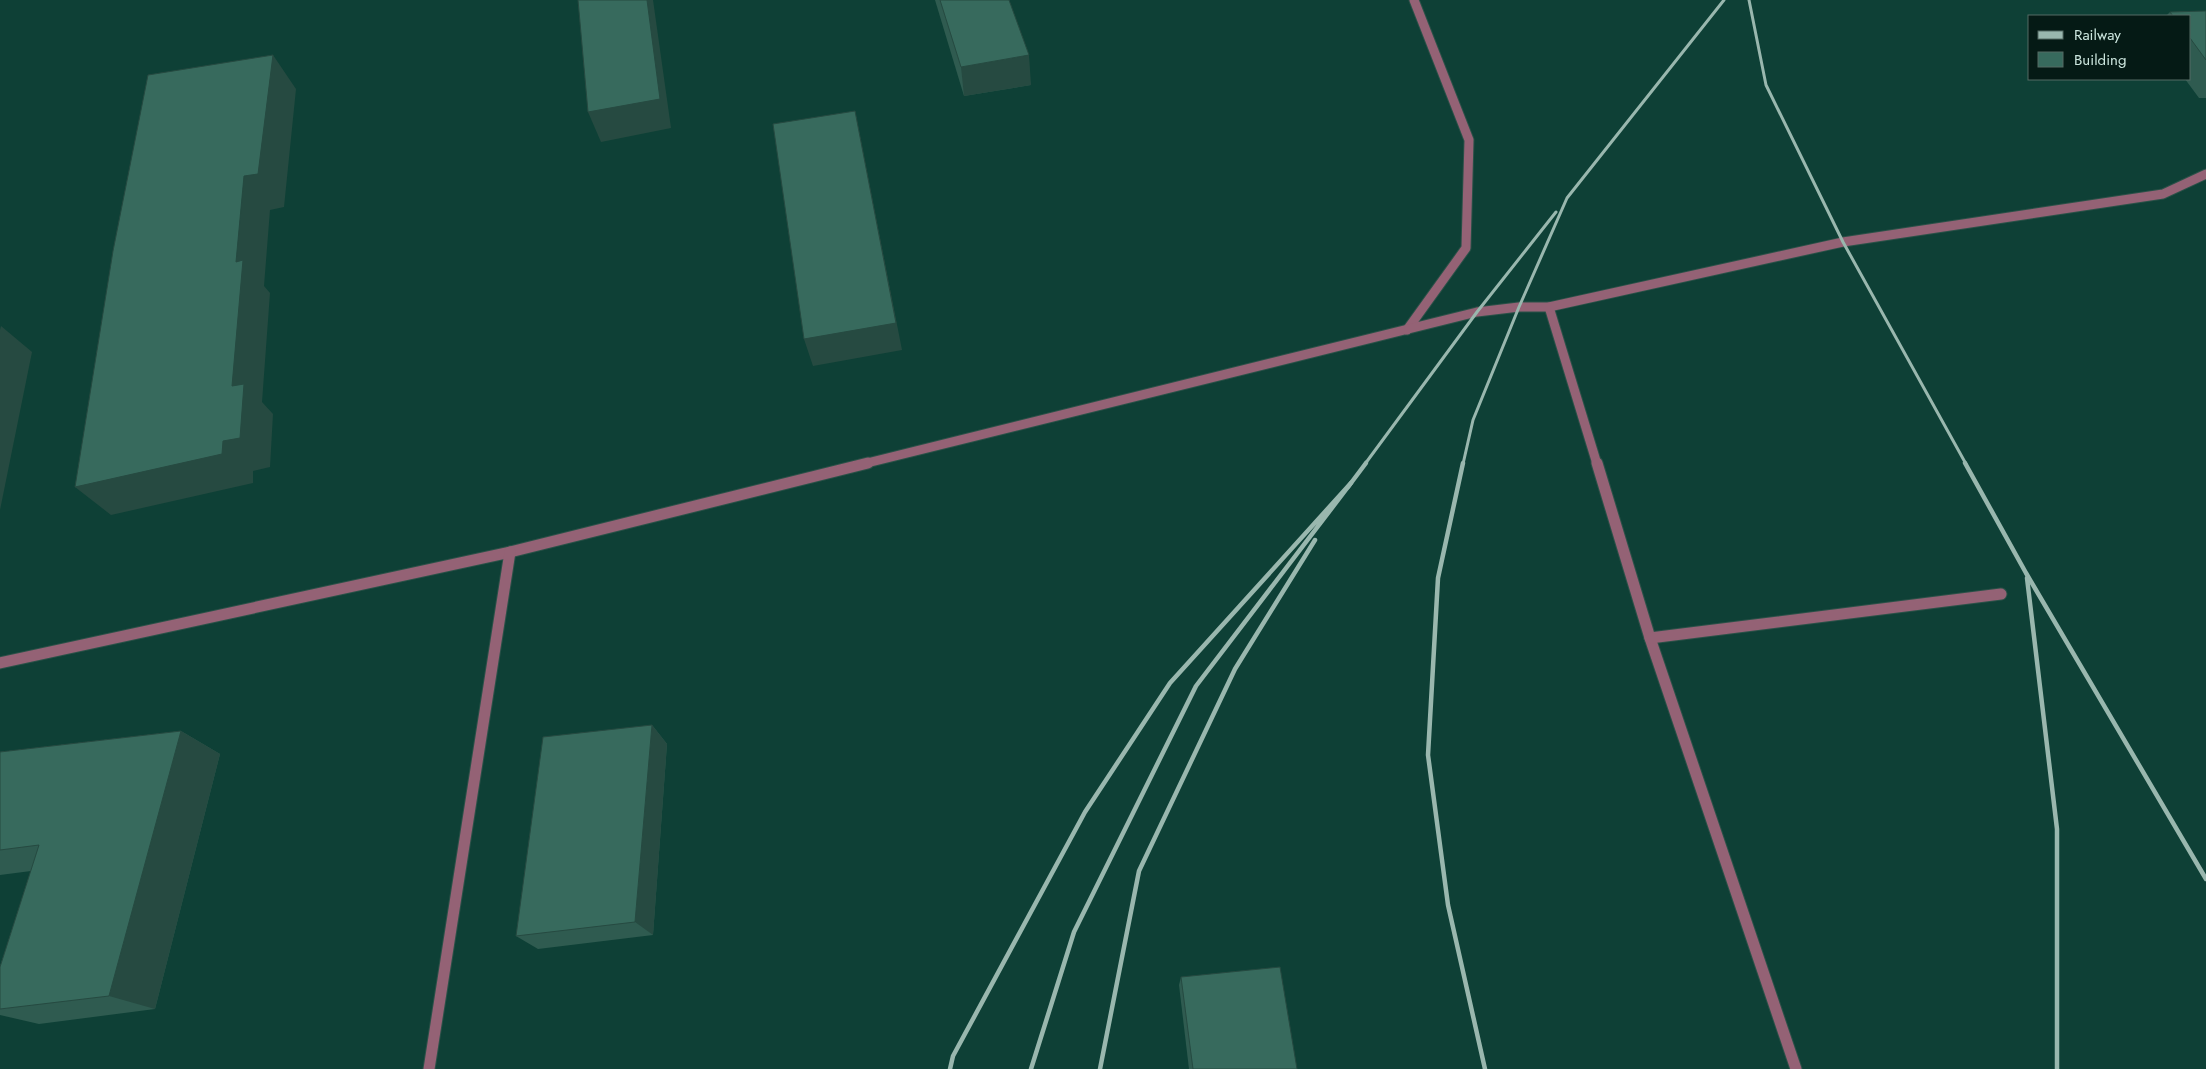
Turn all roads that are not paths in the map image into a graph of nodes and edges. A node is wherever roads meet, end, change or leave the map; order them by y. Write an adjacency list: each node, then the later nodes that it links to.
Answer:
1 (1414, 0): 4 (lane)
2 (2206, 174): 3 (lane)
3 (1549, 307): 4 (lane); 7 (lane)
4 (1407, 330): 5 (lane)
5 (510, 552): 8 (lane); 9 (lane)
6 (2001, 594): 7 (lane)
7 (1650, 638): 10 (lane)
8 (0, 663)
9 (430, 1069)
10 (1796, 1069)

